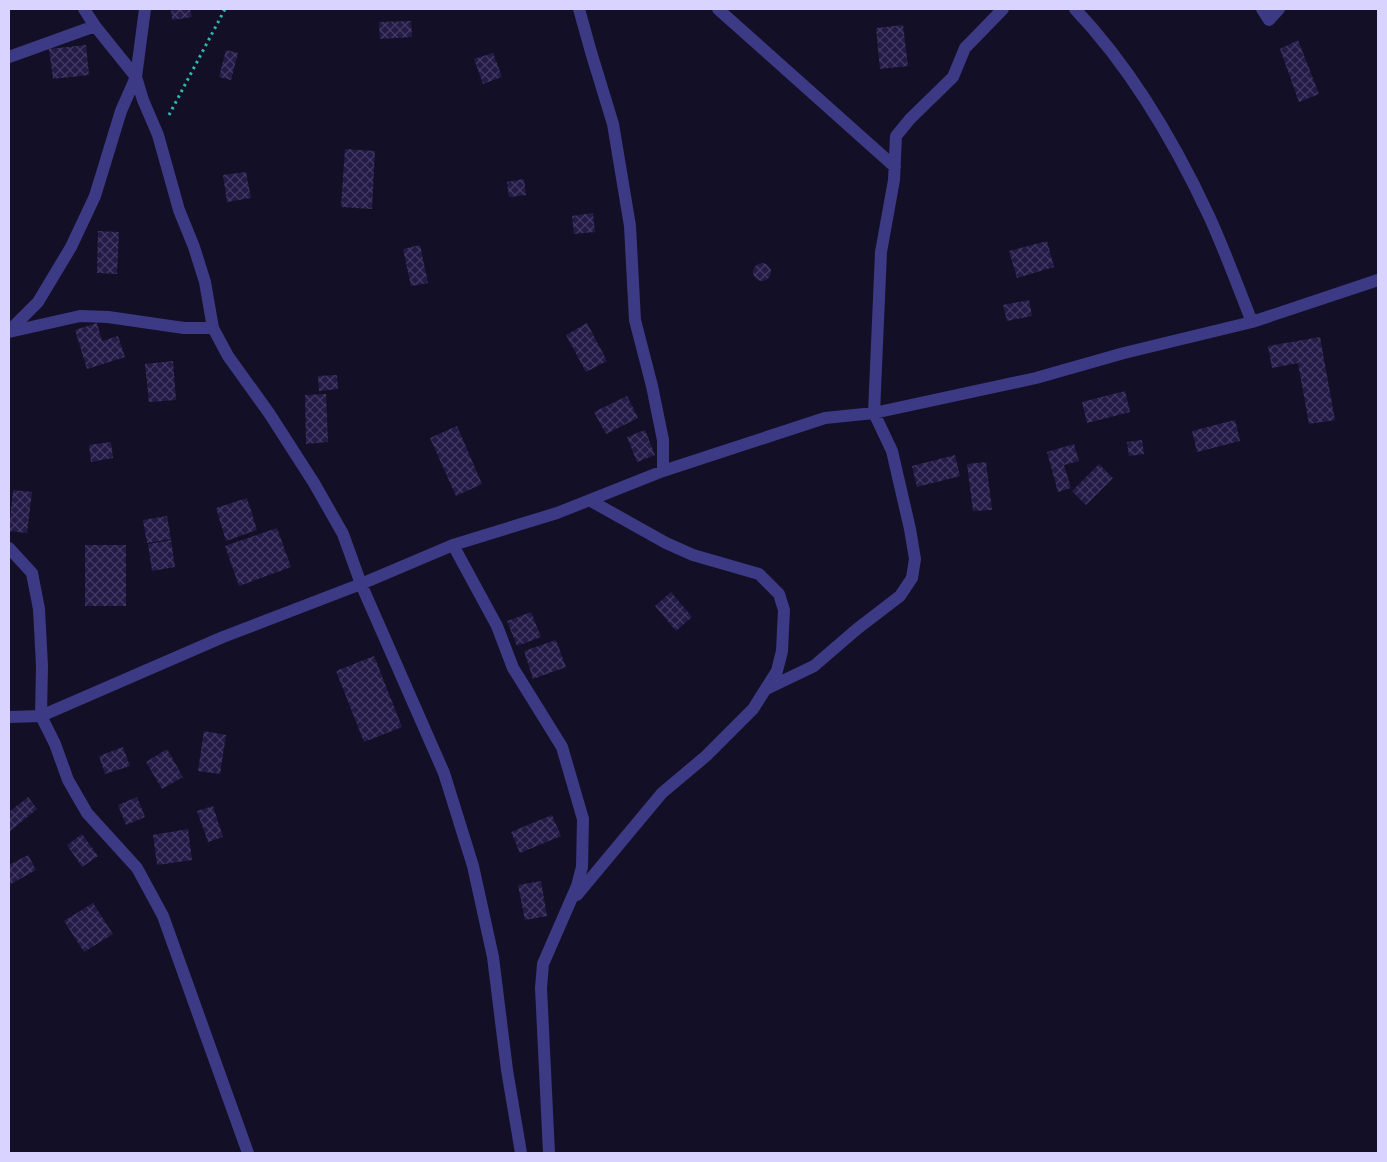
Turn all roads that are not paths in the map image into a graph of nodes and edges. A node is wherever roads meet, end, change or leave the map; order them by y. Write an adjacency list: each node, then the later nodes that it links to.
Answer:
1 (84, 9): 9 (street)
2 (145, 9): 11 (street)
3 (579, 9): 18 (street)
4 (718, 9): 12 (street)
5 (1003, 9): 12 (street)
6 (1076, 9): 14 (street)
7 (1262, 9): 8 (street)
8 (1279, 9)
9 (95, 26): 10 (street); 11 (street)
10 (9, 57)
11 (136, 77): 15 (street); 16 (street)
12 (895, 167): 17 (street)
13 (1378, 280): 14 (street)
14 (1252, 322): 17 (street)
15 (213, 328): 16 (street); 22 (street)
16 (9, 331)
17 (874, 413): 18 (street); 23 (street)
18 (663, 471): 19 (street)
19 (590, 501): 20 (street); 23 (street)
20 (453, 546): 22 (street); 26 (street)
21 (9, 548): 24 (street)
22 (361, 584): 24 (street); 28 (street)
23 (766, 689): 26 (street)
24 (41, 716): 25 (street); 27 (street)
25 (9, 717)
26 (569, 905): 29 (street)
27 (248, 1153)
28 (521, 1153)
29 (549, 1153)

